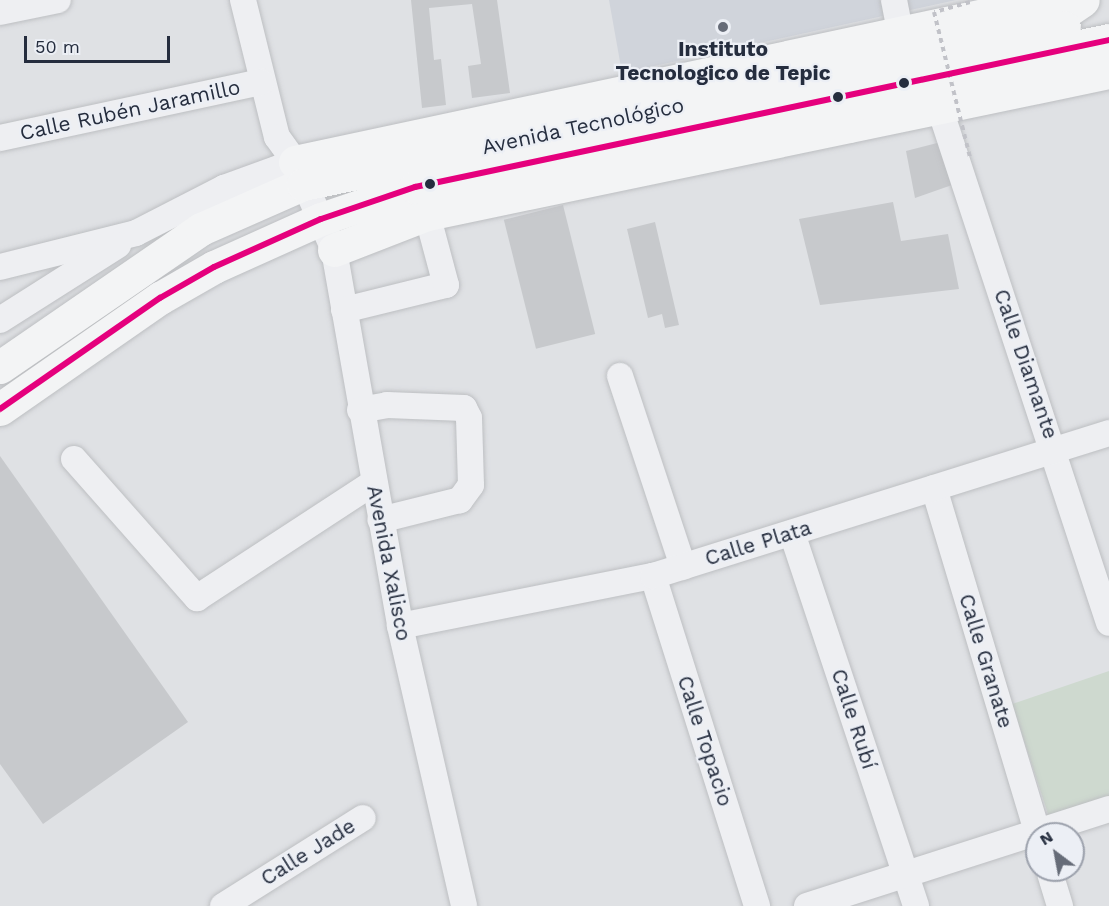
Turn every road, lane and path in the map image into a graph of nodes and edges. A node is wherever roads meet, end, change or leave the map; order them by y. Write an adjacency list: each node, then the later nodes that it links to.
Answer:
1 (58, 0): 7 (street)
2 (243, 0): 13 (street, Avenida Xalisco)
3 (894, 0): 9 (street)
4 (1054, 0): 9 (main road, Avenida Tecnológico)
5 (1083, 0): 10 (main road)
6 (970, 2): 18 (path, bridge)
7 (0, 12)
8 (1109, 18): 10 (main road, Avenida Tecnológico)
9 (900, 32): 19 (main road, Avenida Tecnológico)
10 (1035, 32): 19 (main road, Avenida Tecnológico)
11 (1109, 40): 15 (main road, Avenida Tecnológico)
12 (1109, 72): 14 (main road)
13 (261, 82): 17 (street, Calle Rubén Jaramillo); 19 (street, Avenida Xalisco)
14 (939, 106): 16 (main road); 32 (street, Calle Diamante)
15 (780, 107): 16 (main road); 21 (main road, Avenida Tecnológico)
16 (848, 126): 20 (main road)
17 (0, 138)
18 (970, 157)
19 (299, 173): 21 (street, Avenida Xalisco); 22 (street); 27 (main road, Avenida Tecnológico)
20 (427, 214): 23 (main road); 25 (street)
21 (321, 219): 23 (street, Avenida Xalisco); 29 (main road, Avenida Tecnológico)
22 (136, 233): 24 (street); 26 (street)
23 (334, 250): 25 (street, Avenida Xalisco)
24 (0, 267)
25 (344, 310): 30 (street, Avenida Xalisco)
26 (0, 320)
27 (0, 367)
28 (620, 376): 38 (street)
29 (0, 409)
30 (360, 410): 34 (street, Avenida Xalisco); 36 (street)
31 (1109, 433): 32 (street, Calle Plata)
32 (1055, 450): 35 (street, Calle Plata); 40 (street, Calle Diamante)
33 (74, 459): 34 (street)
34 (373, 483): 36 (street, Avenida Xalisco)
35 (934, 488): 37 (street, Calle Plata); 44 (street, Calle Granate)
36 (380, 520): 41 (street, Avenida Xalisco)
37 (792, 533): 38 (street, Calle Plata); 47 (street, Calle Rubí)
38 (682, 567): 39 (street, Calle Plata)
39 (653, 576): 41 (street, Calle Plata); 51 (street, Calle Topacio)
40 (1109, 623)
41 (400, 626): 50 (street, Avenida Xalisco)
42 (1109, 809): 45 (street)
43 (363, 818): 49 (street, Calle Jade)
44 (1035, 822)
45 (1071, 822)
46 (1025, 837): 47 (street)
47 (906, 874): 52 (street); 53 (street, Calle Rubí)
48 (1053, 882): 54 (street)
49 (223, 906)
50 (464, 906)
51 (757, 906)
52 (807, 906)
53 (916, 906)
54 (1060, 906)

